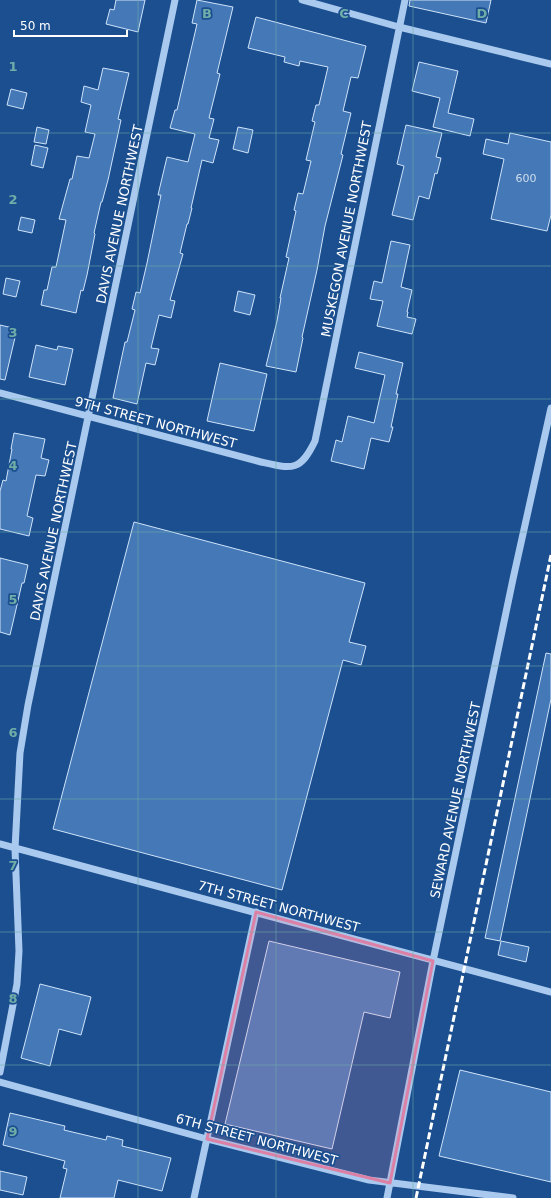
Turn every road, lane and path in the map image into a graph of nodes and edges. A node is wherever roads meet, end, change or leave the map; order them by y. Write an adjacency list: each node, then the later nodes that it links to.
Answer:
1 (175, 0): 8 (street, DAVIS AVENUE NORTHWEST)
2 (302, 0): 4 (street)
3 (405, 0): 4 (street, MUSKEGON AVENUE NORTHWEST)
4 (399, 27): 5 (street); 9 (street, MUSKEGON AVENUE NORTHWEST)
5 (551, 64)
6 (0, 392): 8 (street, 9TH STREET NORTHWEST)
7 (551, 408): 13 (street, SEWARD AVENUE NORTHWEST)
8 (89, 417): 9 (street, 9TH STREET NORTHWEST); 11 (street, DAVIS AVENUE NORTHWEST)
9 (304, 460)
10 (0, 844): 11 (street, 7TH STREET NORTHWEST)
11 (15, 849): 12 (street, 7TH STREET NORTHWEST); 15 (street, DAVIS AVENUE NORTHWEST)
12 (256, 912): 13 (street, 7TH STREET NORTHWEST); 17 (street)
13 (433, 960): 14 (street, 7TH STREET NORTHWEST); 18 (street, SEWARD AVENUE NORTHWEST)
14 (551, 992)
15 (0, 1072)
16 (0, 1082): 17 (street, 6TH STREET NORTHWEST)
17 (207, 1139): 18 (street, 6TH STREET NORTHWEST); 19 (street)
18 (390, 1183): 20 (street, SEWARD AVENUE NORTHWEST); 21 (street, 6TH STREET NORTHWEST)
19 (194, 1198)
20 (387, 1198)
21 (513, 1198)

